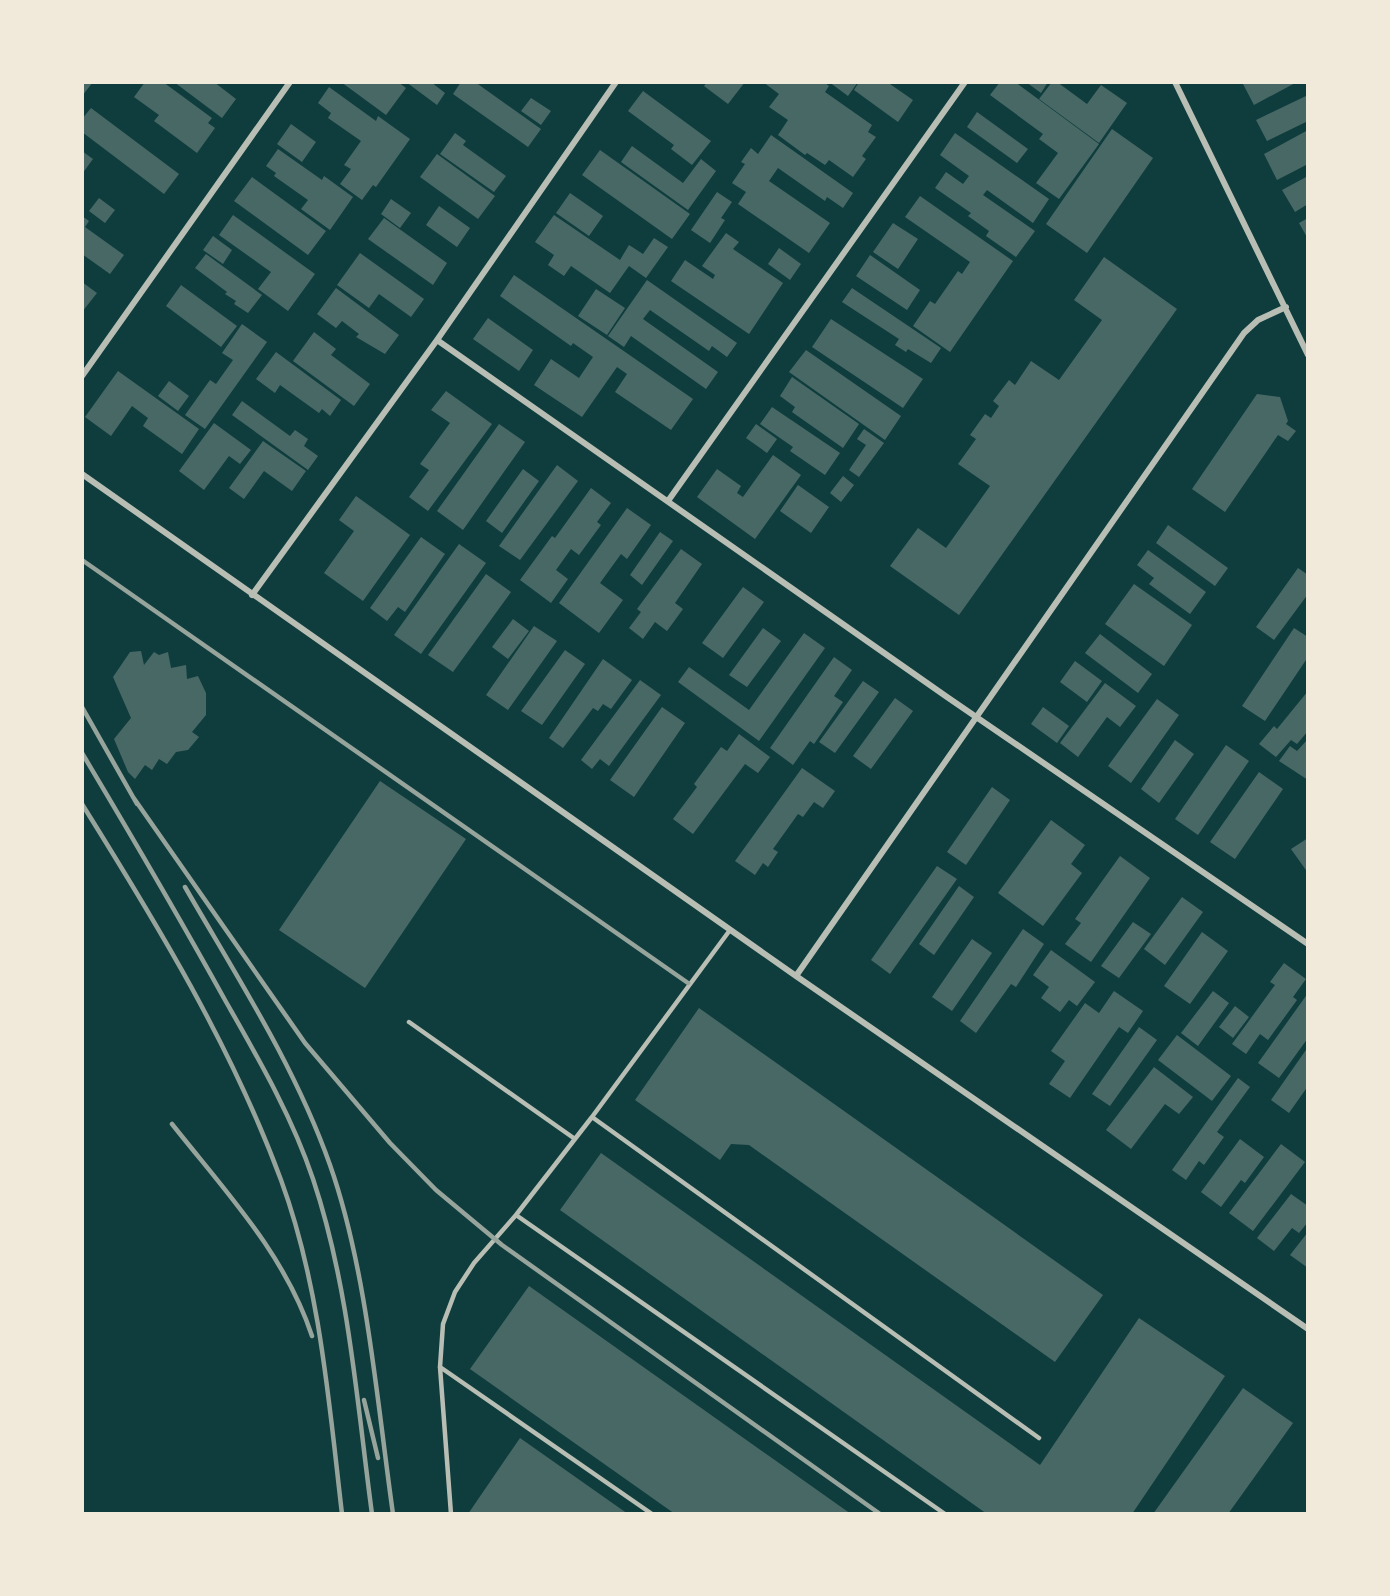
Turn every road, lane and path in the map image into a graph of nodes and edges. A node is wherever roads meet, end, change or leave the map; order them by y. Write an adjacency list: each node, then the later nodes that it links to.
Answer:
1 (290, 82): 8 (street)
2 (616, 82): 6 (street)
3 (965, 82): 10 (street)
4 (1175, 82): 5 (street)
5 (1286, 307): 7 (street); 12 (street)
6 (437, 340): 10 (street); 11 (street)
7 (1308, 355)
8 (82, 376)
9 (82, 474): 11 (street)
10 (668, 501): 12 (street)
11 (252, 595): 13 (street)
12 (977, 717): 14 (street); 15 (street)
13 (730, 930): 15 (street); 17 (lane)
14 (1308, 944)
15 (796, 976): 20 (street)
16 (409, 1022): 18 (lane)
17 (592, 1117): 18 (lane); 22 (lane)
18 (574, 1139): 19 (lane)
19 (516, 1215): 21 (lane); 25 (lane)
20 (1308, 1329)
21 (440, 1367): 23 (lane); 24 (lane)
22 (1039, 1438)
23 (451, 1514)
24 (652, 1514)
25 (945, 1514)

